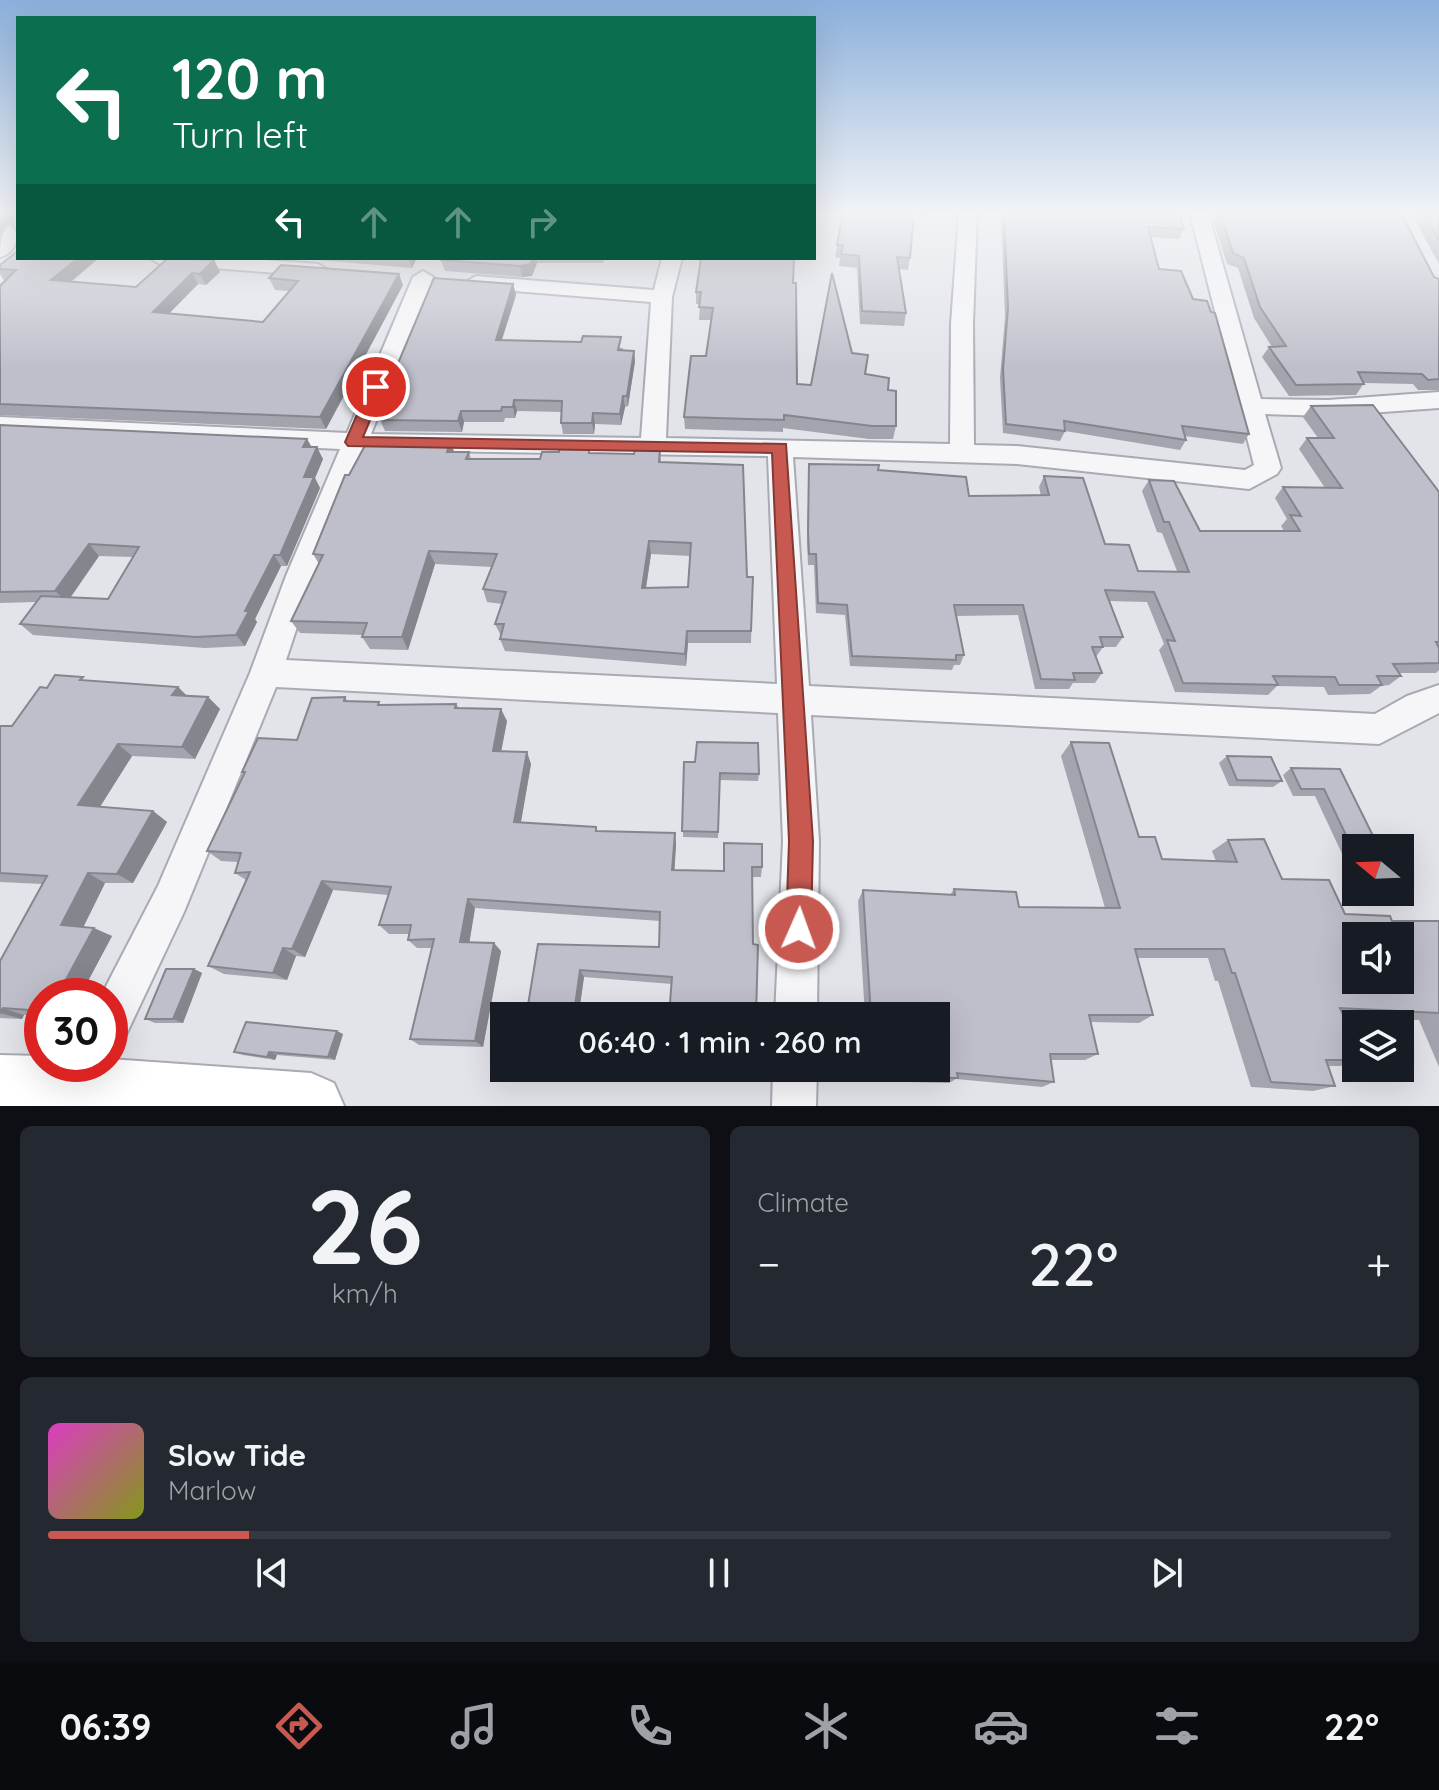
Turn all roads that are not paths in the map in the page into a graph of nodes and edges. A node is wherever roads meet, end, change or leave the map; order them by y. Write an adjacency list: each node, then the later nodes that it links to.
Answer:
1 (247, 265): 5 (street)
2 (670, 265): 6 (street)
3 (965, 265): 15 (street)
4 (1213, 265): 9 (street)
5 (344, 272)
6 (662, 297): 12 (street); 13 (street)
7 (1439, 400): 8 (street)
8 (1372, 405): 9 (street); 11 (street)
9 (1252, 406): 15 (street)
10 (0, 425): 12 (street)
11 (1391, 430)
12 (353, 442): 13 (street); 16 (street)
13 (653, 446): 14 (street)
14 (780, 447): 15 (street); 17 (street)
15 (962, 453)
16 (266, 673): 17 (street); 19 (street)
17 (793, 698): 18 (street); 20 (street)
18 (1439, 699)
19 (128, 986)
20 (796, 1002)
21 (795, 1082): 25 (street)
22 (78, 1086): 23 (main road); 24 (main road)
23 (0, 1088)
24 (311, 1106)
25 (794, 1106)

